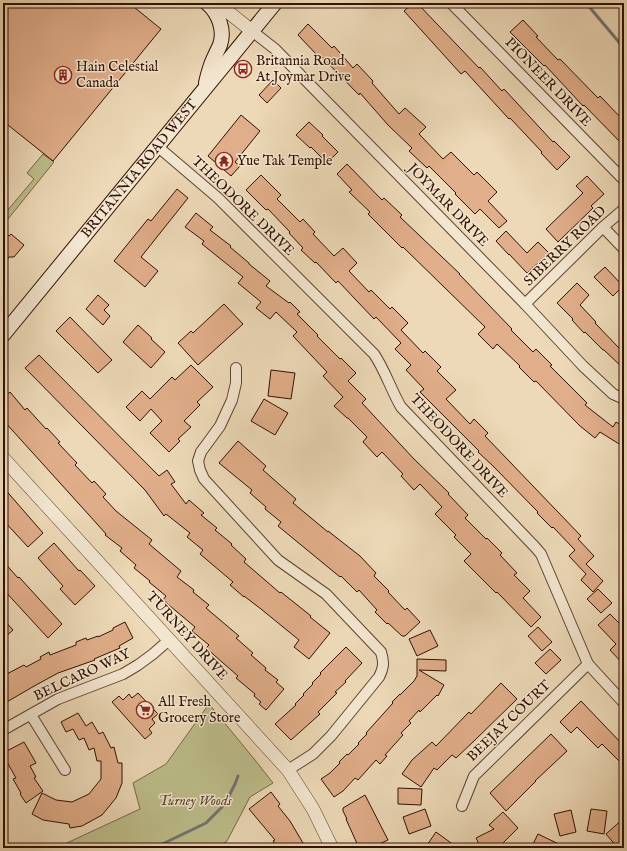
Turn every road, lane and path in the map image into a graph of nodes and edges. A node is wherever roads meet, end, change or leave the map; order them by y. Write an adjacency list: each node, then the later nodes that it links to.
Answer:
1 (207, 3): 6 (main road)
2 (217, 3): 5 (street)
3 (274, 3): 5 (main road, BRITANNIA ROAD WEST)
4 (451, 3): 8 (street, PIONEER DRIVE)
5 (252, 31): 6 (main road, BRITANNIA ROAD WEST); 12 (street, JOYMAR DRIVE)
6 (204, 89): 7 (main road, BRITANNIA ROAD WEST)
7 (157, 146): 13 (main road, BRITANNIA ROAD WEST); 18 (street, THEODORE DRIVE)
8 (624, 180)
9 (624, 209): 10 (street, SIBERRY ROAD)
10 (603, 227): 11 (street); 12 (street, SIBERRY ROAD)
11 (624, 249)
12 (525, 304): 15 (street, JOYMAR DRIVE)
13 (3, 335)
14 (236, 368): 23 (street)
15 (624, 399)
16 (3, 458): 17 (street, TURNEY DRIVE)
17 (169, 640): 20 (street, BELCARO WAY); 23 (street, TURNEY DRIVE)
18 (588, 664): 19 (street, THEODORE DRIVE); 24 (street, BEEJAY COURT)
19 (624, 703)
20 (31, 715): 21 (street, BELCARO WAY); 22 (street)
21 (3, 730)
22 (65, 770)
23 (288, 770): 25 (street, TURNEY DRIVE)
24 (462, 806)
25 (332, 848)

